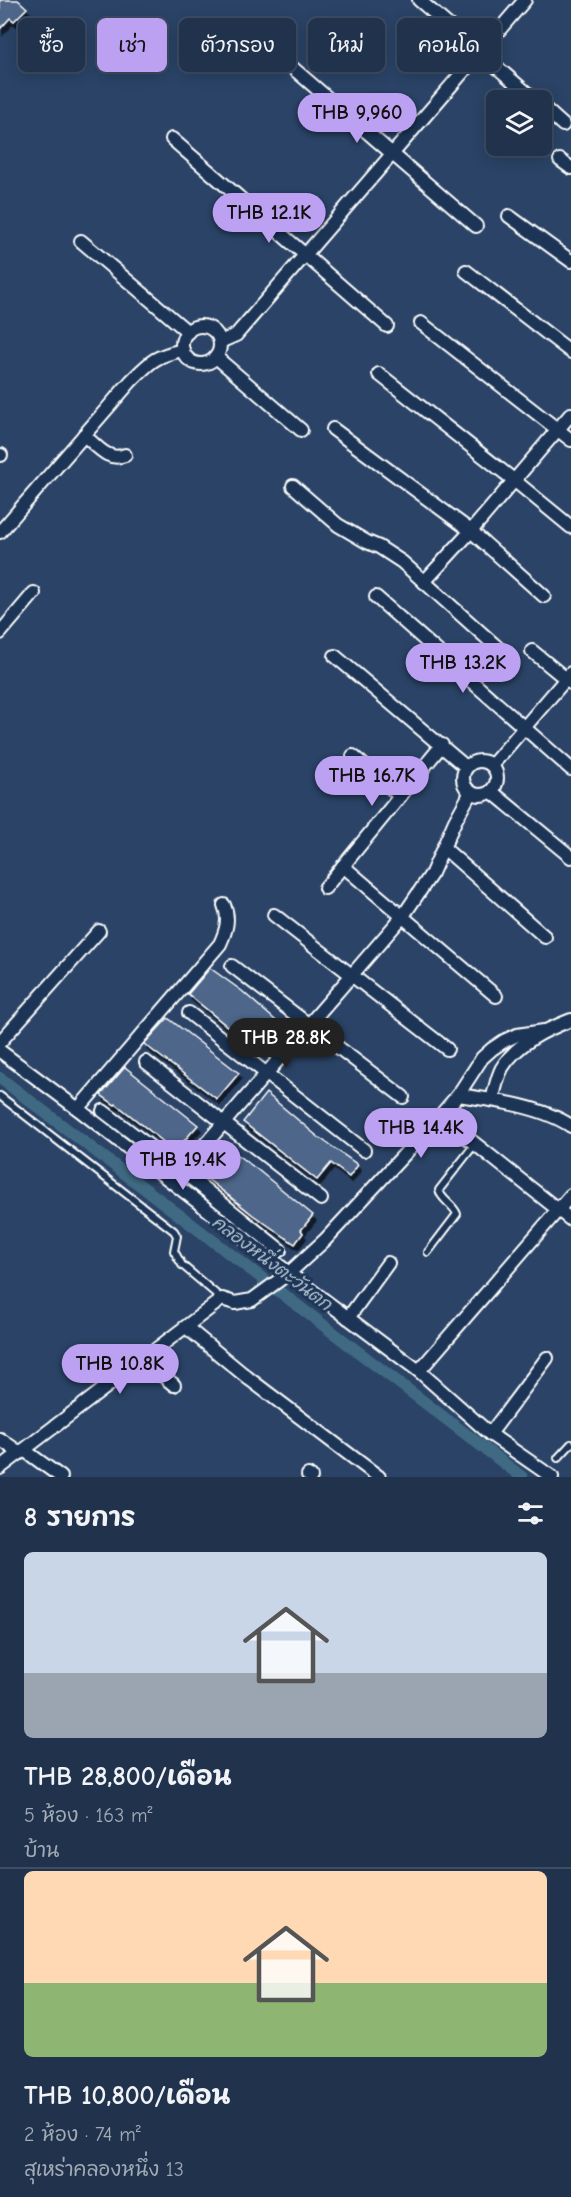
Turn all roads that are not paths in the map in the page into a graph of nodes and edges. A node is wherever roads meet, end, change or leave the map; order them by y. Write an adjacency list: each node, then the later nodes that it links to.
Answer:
1 (419, 0): 3 (street)
2 (525, 0): 4 (street)
3 (440, 18)
4 (501, 28)
5 (296, 71): 12 (street)
6 (501, 71): 8 (street)
7 (463, 72): 12 (street)
8 (523, 90)
9 (552, 115): 10 (street)
10 (563, 125)
11 (172, 139): 18 (street)
12 (392, 154): 16 (street); 18 (street)
13 (560, 160): 14 (street)
14 (571, 168)
15 (509, 216): 19 (street)
16 (476, 226)
17 (81, 242): 23 (street)
18 (305, 255): 22 (street); 24 (street)
19 (571, 261)
20 (466, 271): 26 (street)
21 (421, 323): 31 (street)
22 (387, 326)
23 (188, 332): 24 (street); 25 (street)
24 (220, 342): 27 (street)
25 (183, 350): 27 (street); 33 (street)
26 (571, 352)
27 (216, 357): 32 (street)
28 (379, 374): 36 (street)
29 (571, 414): 31 (street)
30 (333, 429): 39 (street)
31 (559, 429): 34 (street); 36 (street)
32 (301, 430)
33 (84, 435): 35 (street); 40 (street)
34 (571, 440)
35 (125, 455)
36 (515, 481): 38 (street); 39 (street)
37 (293, 486): 41 (street)
38 (571, 527)
39 (471, 531): 41 (street); 43 (street)
40 (0, 532)
41 (424, 582): 46 (street)
42 (34, 593): 45 (street)
43 (544, 596)
44 (375, 597): 50 (street)
45 (0, 633)
46 (498, 648)
47 (532, 651): 49 (street)
48 (335, 656): 51 (street)
49 (569, 678): 50 (street)
50 (524, 728): 53 (street); 55 (street)
51 (442, 745): 54 (street); 58 (street)
52 (353, 756): 58 (street)
53 (492, 765): 54 (street); 56 (street)
54 (466, 767): 57 (street)
55 (571, 769)
56 (491, 791): 57 (street); 60 (street)
57 (471, 792): 59 (street)
58 (400, 796): 61 (street)
59 (445, 849): 65 (street); 67 (street)
60 (571, 856)
61 (343, 866): 62 (street); 65 (street)
62 (325, 888)
63 (224, 905): 84 (street)
64 (274, 915): 69 (street)
65 (403, 916): 69 (street); 70 (street)
66 (99, 932): 75 (street)
67 (545, 937)
68 (232, 966): 73 (street)
69 (352, 974): 73 (street); 76 (street)
70 (496, 996)
71 (189, 1013): 79 (street)
72 (571, 1020): 74 (street)
73 (309, 1024): 79 (street); 82 (street)
74 (544, 1031): 80 (street); 83 (street)
75 (0, 1042)
76 (447, 1049)
77 (0, 1051): 84 (street)
78 (146, 1062): 87 (street)
79 (266, 1073): 87 (street); 90 (street)
80 (458, 1095): 83 (street); 86 (street)
81 (0, 1096): 100 (lane)
82 (403, 1097)
83 (492, 1100): 88 (street)
84 (78, 1109): 99 (street)
85 (103, 1111): 91 (street)
86 (440, 1116): 89 (street); 99 (street)
87 (224, 1123): 91 (street); 93 (street)
88 (571, 1126)
89 (476, 1143): 94 (street); 97 (lane)
90 (364, 1150)
91 (182, 1171): 96 (street)
92 (571, 1195): 94 (street)
93 (321, 1199)
94 (558, 1209): 95 (street); 105 (street)
95 (571, 1220)
96 (280, 1250)
97 (428, 1252)
98 (388, 1263): 101 (street)
99 (287, 1275): 100 (street); 101 (street)
100 (222, 1299): 102 (street)
101 (348, 1318): 105 (street)
102 (186, 1327): 104 (street); 113 (street)
103 (547, 1358): 107 (street)
104 (143, 1359): 106 (street); 110 (street)
105 (419, 1371): 107 (street)
106 (174, 1385)
107 (490, 1434): 115 (street)
108 (0, 1439): 110 (street)
109 (571, 1443): 111 (lane)
110 (22, 1451): 112 (street); 114 (street)
111 (558, 1458)
112 (0, 1468)
113 (372, 1475)
114 (61, 1477)
115 (552, 1477)

